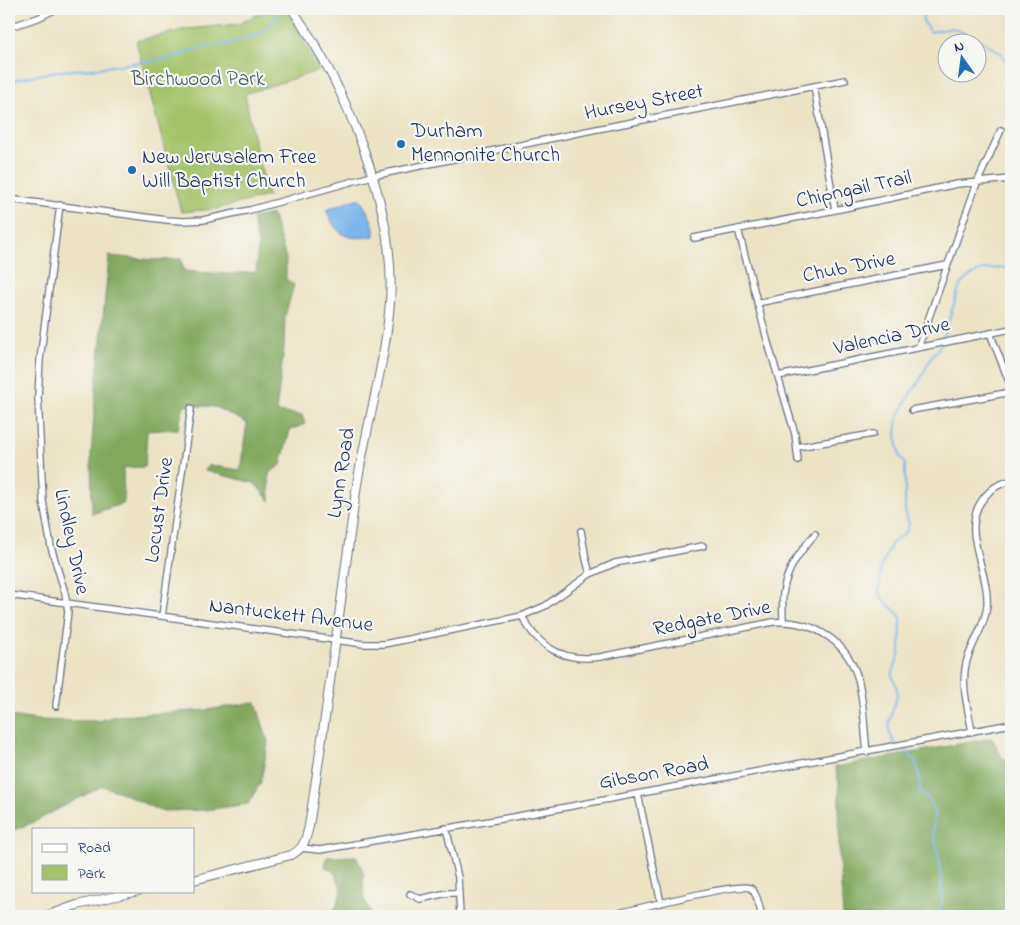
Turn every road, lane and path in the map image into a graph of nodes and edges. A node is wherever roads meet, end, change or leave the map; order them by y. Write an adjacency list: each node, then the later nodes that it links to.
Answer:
1 (56, 9): 3 (street)
2 (292, 9): 7 (street, Lynn Road)
3 (9, 27)
4 (845, 80): 5 (street, Hursey Street)
5 (814, 86): 7 (street, Hursey Street); 12 (street)
6 (1001, 130): 9 (street)
7 (372, 176): 11 (street, Hursey Street); 36 (street, Lynn Road)
8 (1011, 179): 9 (street, Chipngail Trail)
9 (977, 183): 12 (street, Chipngail Trail); 15 (street)
10 (9, 199): 11 (street, Hursey Street)
11 (60, 205): 32 (street, Lindley Drive)
12 (836, 210): 13 (street, Chipngail Trail)
13 (738, 229): 14 (street, Chipngail Trail); 16 (street)
14 (694, 238)
15 (947, 264): 16 (street, Chub Drive); 19 (street)
16 (757, 303): 20 (street)
17 (1011, 329): 18 (street, Valencia Drive)
18 (990, 333): 19 (street, Valencia Drive); 22 (street)
19 (918, 348): 20 (street, Valencia Drive)
20 (778, 376): 24 (street)
21 (191, 408): 33 (street, Locust Drive)
22 (912, 410)
23 (873, 434): 24 (street)
24 (797, 447): 25 (street)
25 (798, 460)
26 (1011, 481): 39 (street)
27 (580, 531): 30 (street)
28 (815, 534): 35 (street)
29 (703, 546): 30 (street, Nantuckett Avenue)
30 (590, 574): 34 (street, Nantuckett Avenue)
31 (9, 596): 32 (street, Nantuckett Avenue)
32 (67, 603): 33 (street, Nantuckett Avenue); 37 (street, Lindley Drive)
33 (162, 616): 36 (street, Nantuckett Avenue)
34 (522, 616): 35 (street, Redgate Drive); 36 (street, Nantuckett Avenue)
35 (782, 622): 40 (street, Redgate Drive)
36 (336, 640): 43 (street, Lynn Road)
37 (56, 706)
38 (1011, 724): 39 (street, Gibson Road)
39 (972, 732): 40 (street, Gibson Road)
40 (867, 752): 41 (street, Gibson Road)
41 (638, 794): 42 (street, Gibson Road); 48 (street)
42 (446, 828): 43 (street, Gibson Road); 46 (street)
43 (301, 848): 44 (street)
44 (195, 880)
45 (134, 892): 49 (street)
46 (459, 893): 47 (street); 50 (street)
47 (410, 894)
48 (661, 903): 51 (street); 52 (street)
49 (46, 916)
50 (460, 916)
51 (607, 916)
52 (762, 916)

